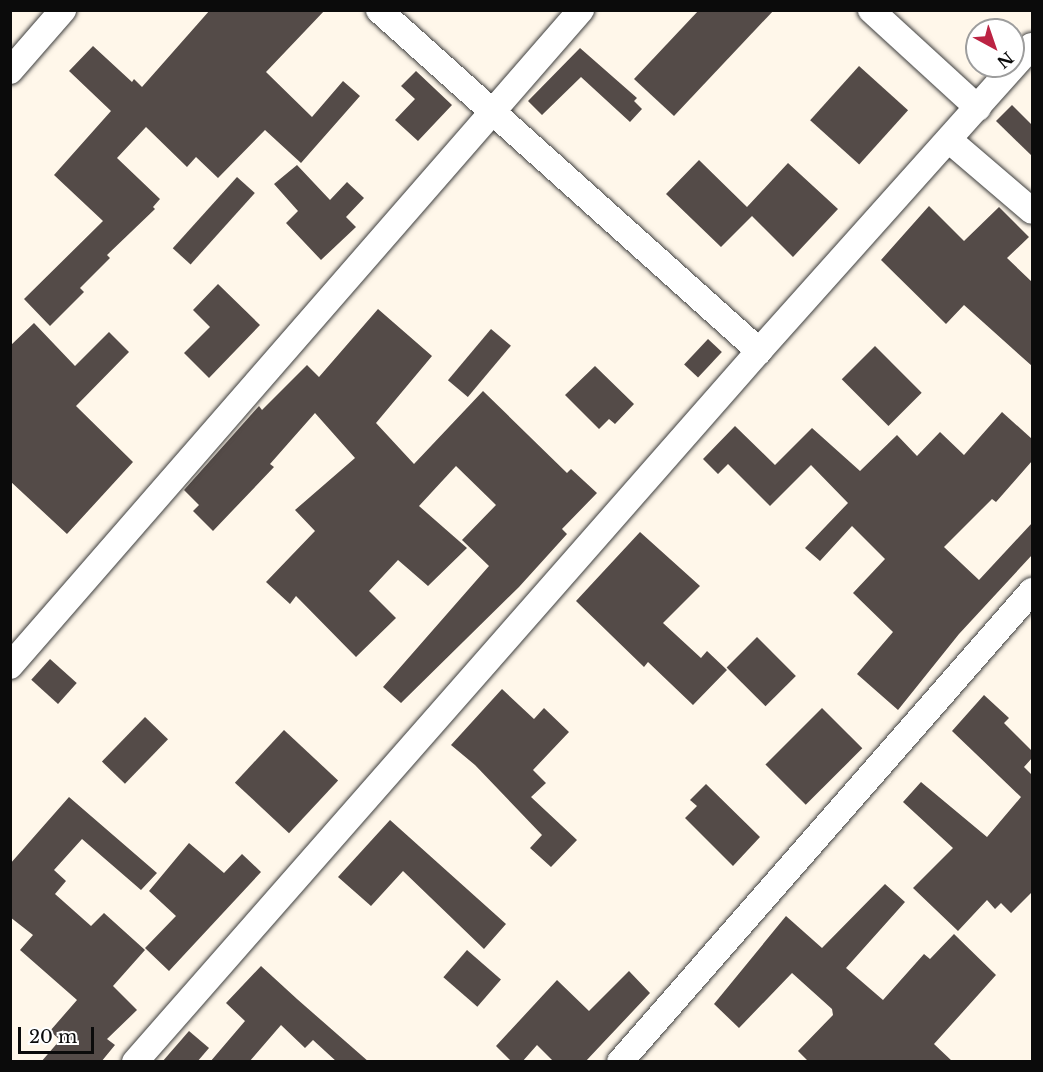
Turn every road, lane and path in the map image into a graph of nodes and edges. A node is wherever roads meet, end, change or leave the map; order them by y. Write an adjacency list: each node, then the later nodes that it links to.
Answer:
1 (63, 10): 6 (street)
2 (378, 10): 8 (street)
3 (581, 10): 8 (street)
4 (871, 10): 7 (street)
5 (1032, 46): 7 (street)
6 (10, 71)
7 (978, 108): 9 (street)
8 (491, 115): 11 (street); 13 (street)
9 (949, 140): 10 (street); 11 (street)
10 (1032, 211)
11 (759, 351): 14 (street)
12 (1032, 591): 15 (street)
13 (10, 666)
14 (135, 1062)
15 (620, 1062)

